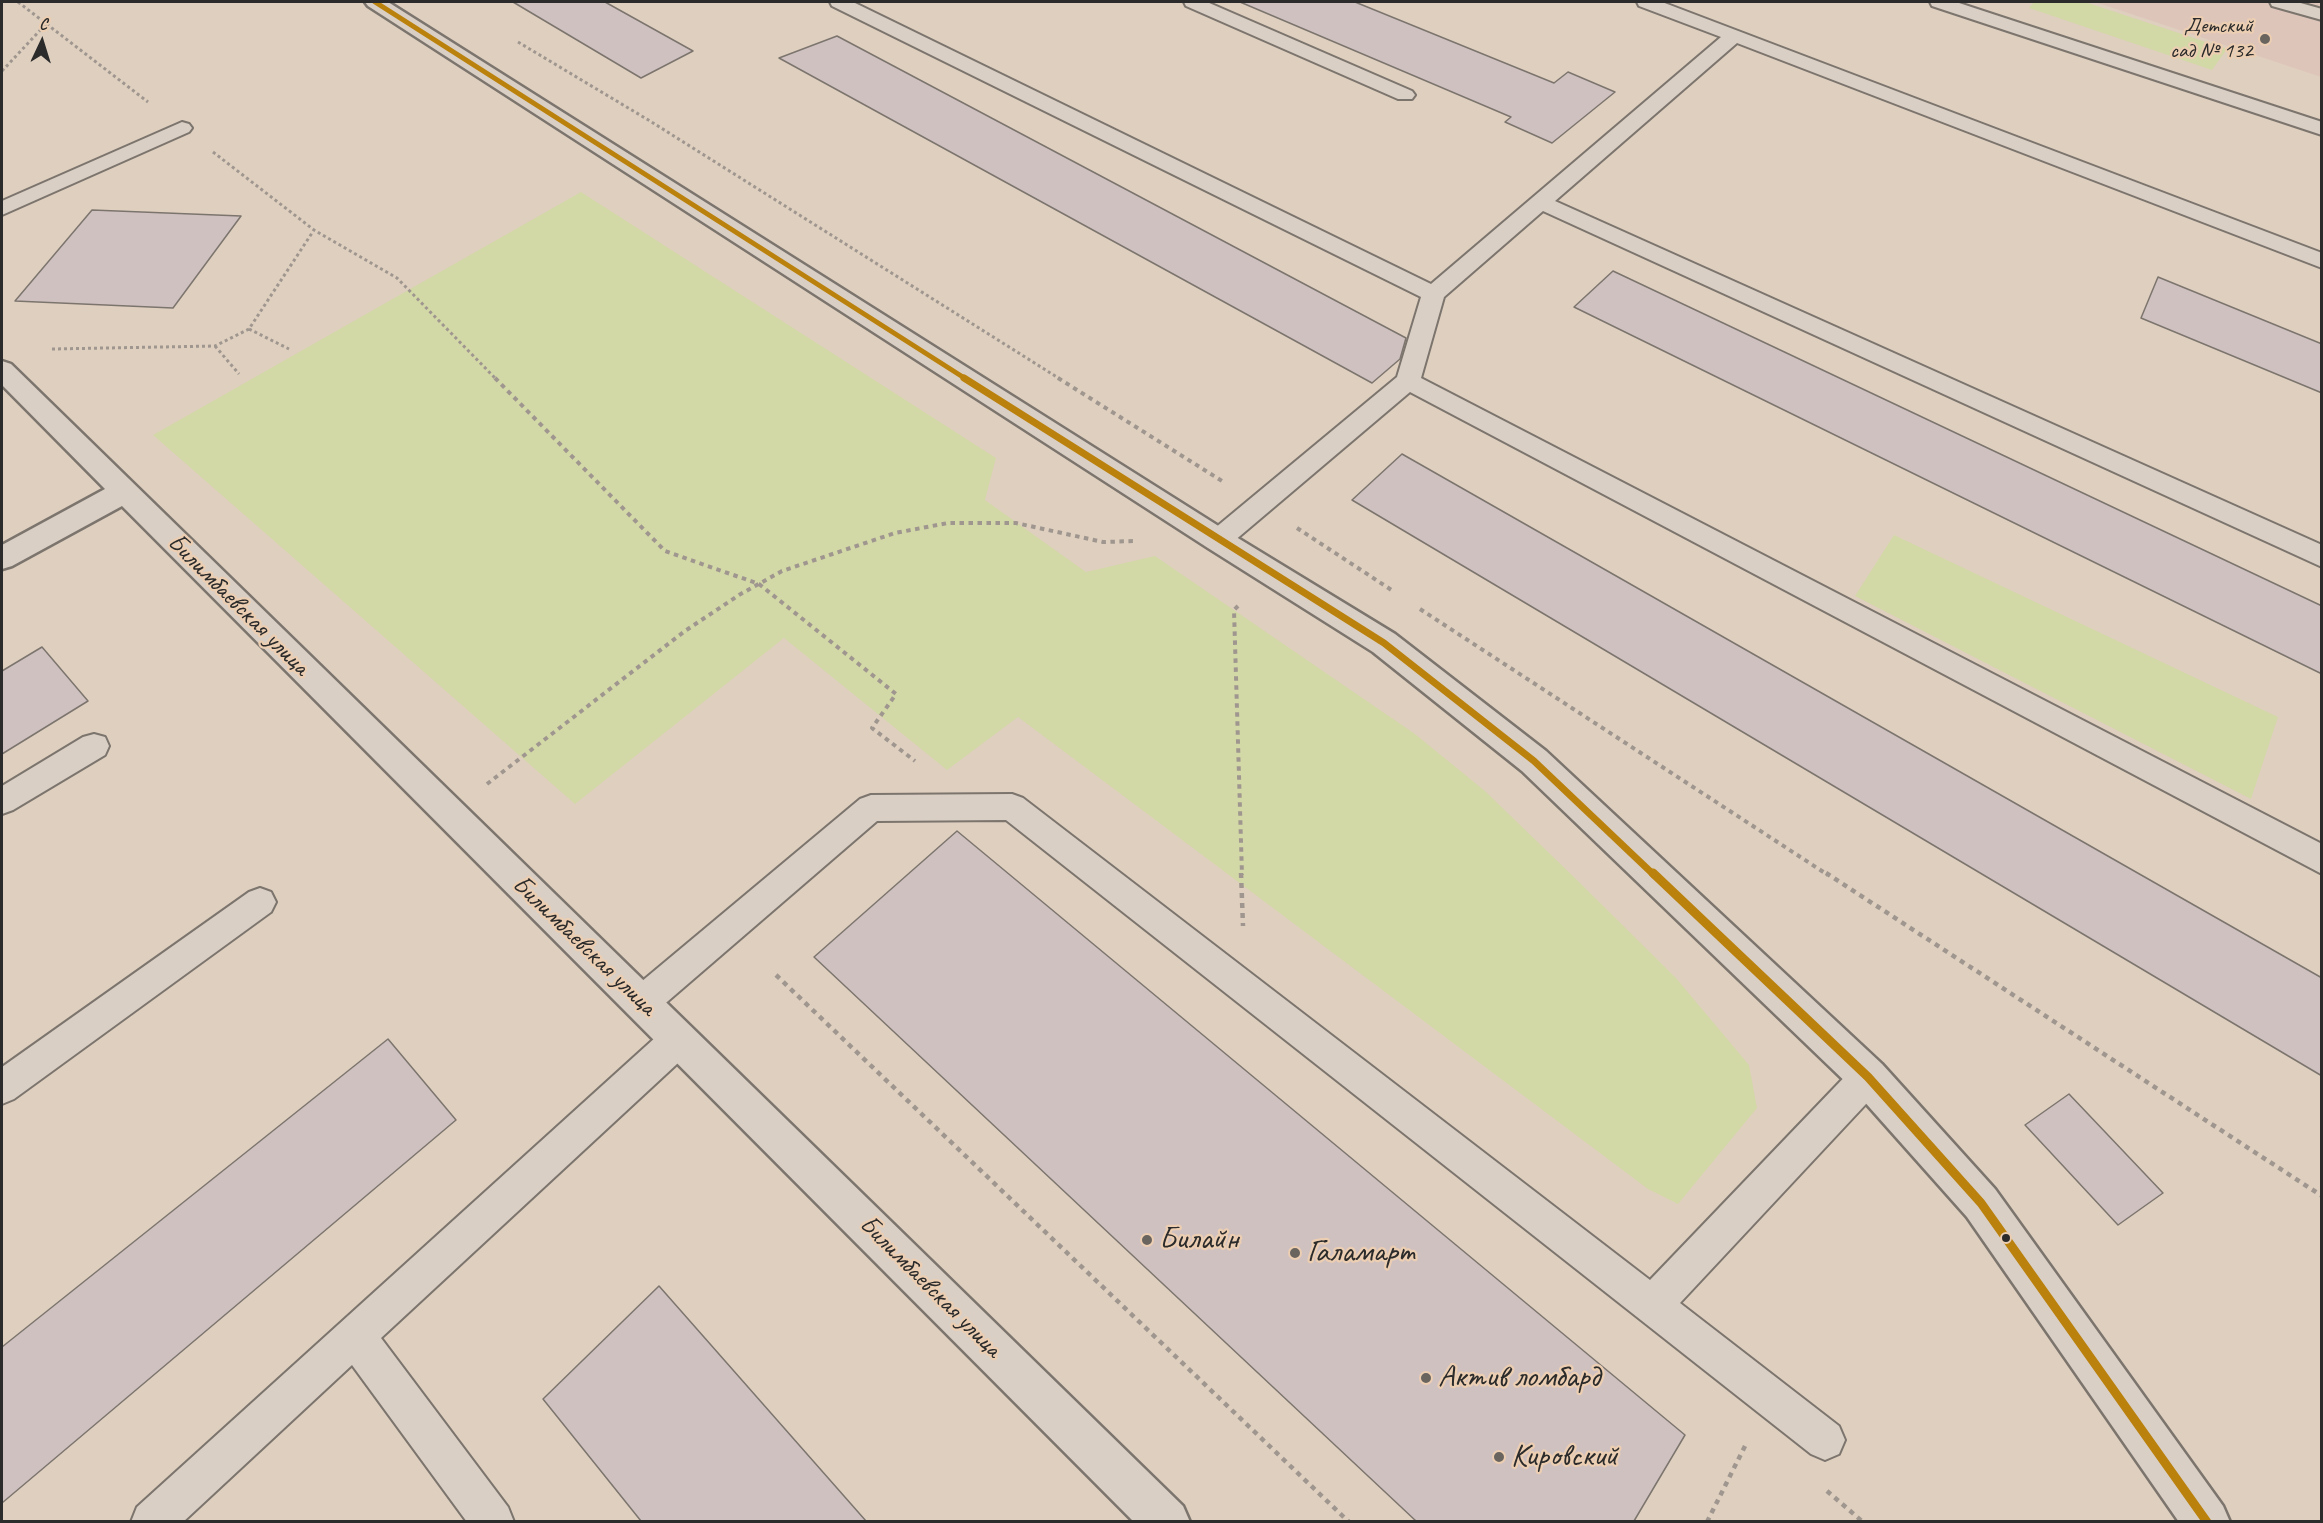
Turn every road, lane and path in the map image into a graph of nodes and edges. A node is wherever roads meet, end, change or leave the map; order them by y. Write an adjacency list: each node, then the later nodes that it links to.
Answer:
1 (375, 2): 29 (main road)
2 (1193, 2): 11 (lane)
3 (1646, 2): 9 (lane)
4 (1940, 2): 13 (lane)
5 (2279, 2): 7 (lane)
6 (852, 4): 19 (lane)
7 (2322, 15)
8 (46, 24): 10 (path)
9 (1734, 36): 14 (lane); 17 (lane)
10 (2, 71)
11 (1405, 95)
12 (182, 128): 15 (lane)
13 (2322, 129)
14 (1540, 202): 19 (lane); 31 (lane)
15 (2, 209)
16 (314, 230): 20 (path)
17 (2322, 261)
18 (397, 278): 34 (path)
19 (1433, 294): 26 (lane)
20 (249, 329): 21 (path); 23 (path)
21 (214, 346): 22 (path); 25 (path)
22 (52, 349)
23 (290, 349)
24 (2, 370): 27 (main road, Билимбаевская улица)
25 (239, 374)
26 (1408, 381): 29 (lane); 39 (lane)
27 (123, 492): 32 (main road); 38 (main road, Билимбаевская улица)
28 (1313, 539): 33 (path)
29 (1218, 540): 33 (main road)
30 (1137, 541): 34 (path)
31 (2322, 556)
32 (2, 558)
33 (1274, 574): 42 (path); 45 (main road)
34 (759, 584): 37 (path); 38 (path)
35 (94, 746): 36 (lane)
36 (2, 801)
37 (974, 808): 42 (lane); 43 (lane)
38 (447, 812): 43 (main road, Билимбаевская улица)
39 (2322, 860)
40 (260, 902): 46 (lane)
41 (776, 975): 53 (path)
42 (1245, 988): 47 (lane)
43 (641, 1003): 44 (main road, Билимбаевская улица)
44 (679, 1039): 48 (lane); 52 (main road, Билимбаевская улица)
45 (1868, 1077): 47 (lane); 54 (main road)
46 (2, 1087)
47 (1652, 1305): 49 (lane)
48 (354, 1335): 50 (lane); 51 (lane)
49 (1825, 1440)
50 (152, 1521)
51 (493, 1521)
52 (1167, 1521)
53 (1349, 1521)
54 (2207, 1521)

